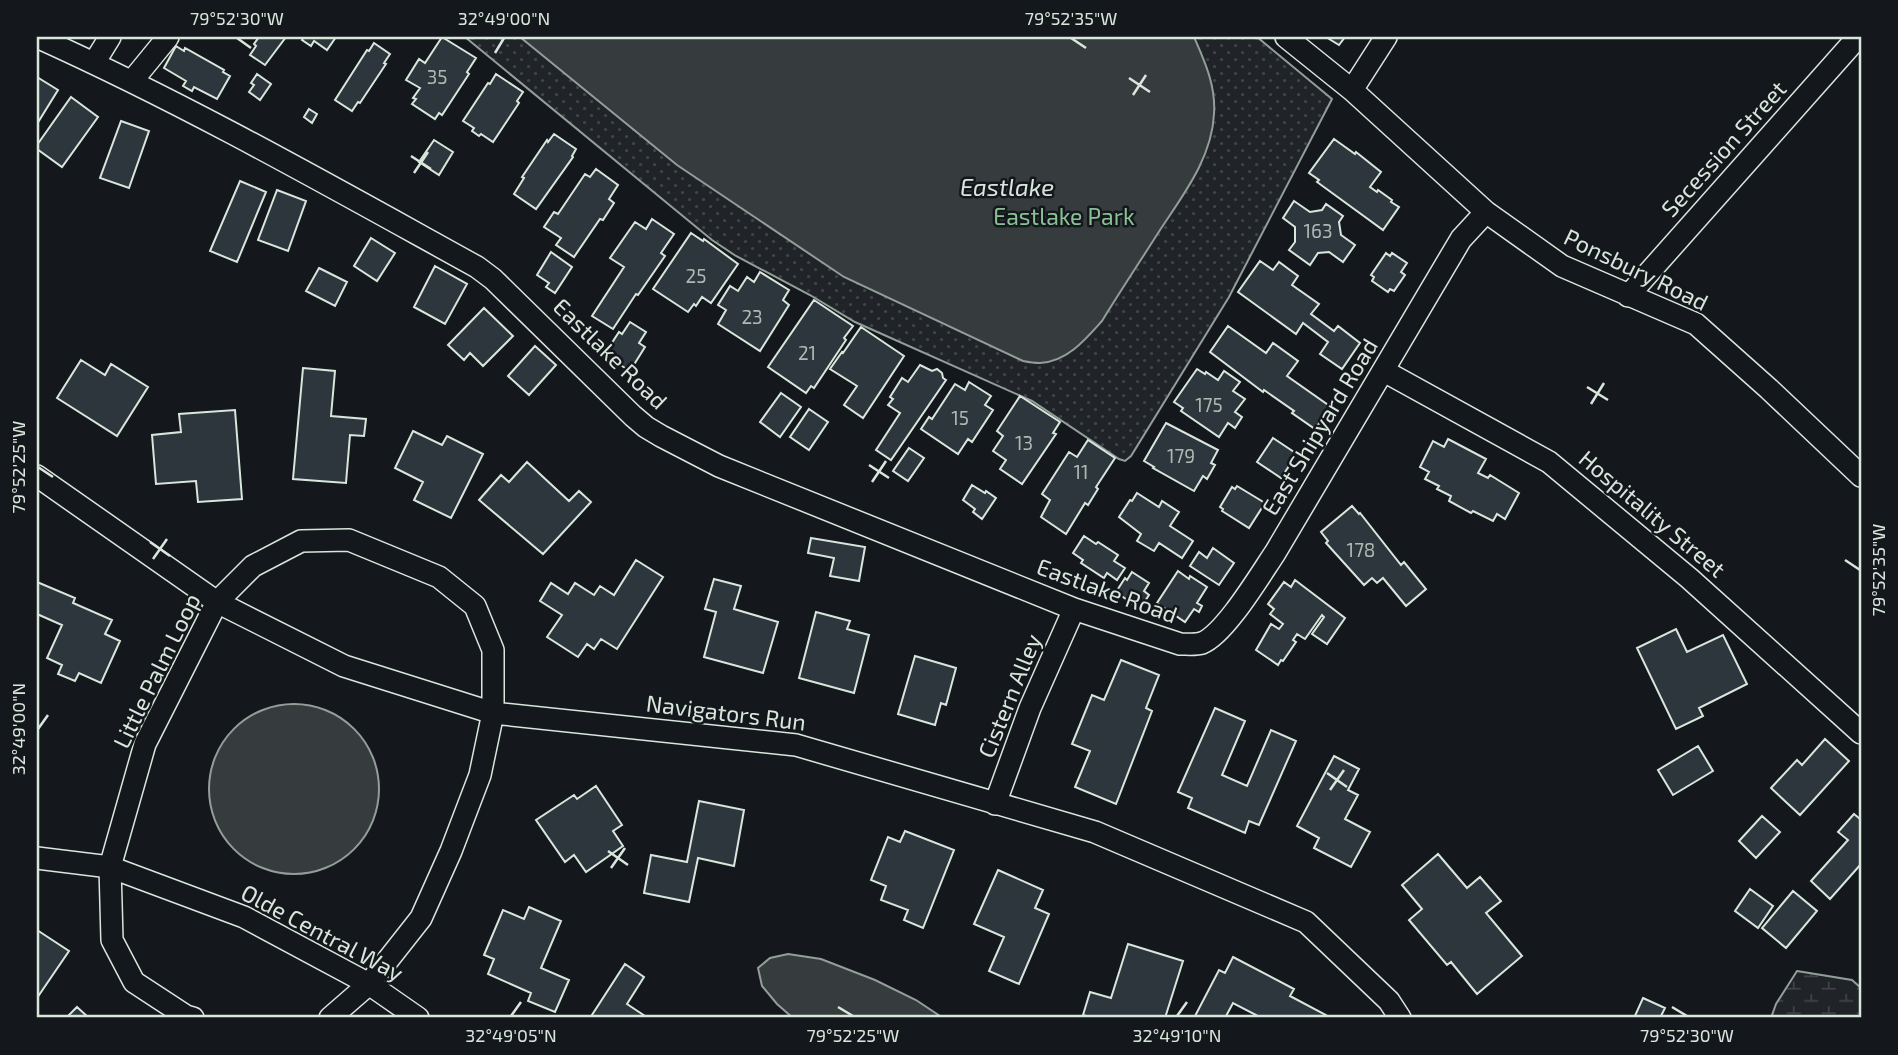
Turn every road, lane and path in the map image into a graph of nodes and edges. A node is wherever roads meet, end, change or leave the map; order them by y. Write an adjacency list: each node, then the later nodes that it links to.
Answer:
1 (37, 37): 7 (street, Eastlake Road)
2 (110, 37): 7 (street)
3 (168, 37): 8 (street)
4 (1286, 37): 9 (street, Ponsbury Road)
5 (1386, 37): 9 (street)
6 (1858, 37): 11 (street, Secession Street)
7 (94, 63): 8 (street, Eastlake Road)
8 (132, 81): 16 (street, Eastlake Road)
9 (1352, 90): 10 (street, Ponsbury Road)
10 (1486, 212): 11 (street, Ponsbury Road); 12 (street, East Shipyard Road)
11 (1628, 296): 14 (street, Ponsbury Road)
12 (1384, 371): 17 (street, East Shipyard Road); 19 (street, Hospitality Street)
13 (37, 476): 15 (street, Navigators Run)
14 (1861, 476)
15 (217, 602): 18 (street, Navigators Run); 18 (street, Little Palm Loop); 22 (street, Little Palm Loop)
16 (1074, 609): 17 (street, Eastlake Road); 20 (street, Cistern Alley)
17 (1180, 644)
18 (493, 713): 20 (street, Navigators Run); 23 (street, Little Palm Loop)
19 (1861, 733)
20 (995, 804): 27 (street, Navigators Run)
21 (37, 858): 22 (street, Olde Central Way)
22 (110, 867): 23 (street, Olde Central Way); 24 (street, Little Palm Loop)
23 (369, 984): 25 (street, Little Palm Loop); 26 (street, Olde Central Way)
24 (193, 1018)
25 (330, 1018)
26 (418, 1018)
27 (1400, 1018)

